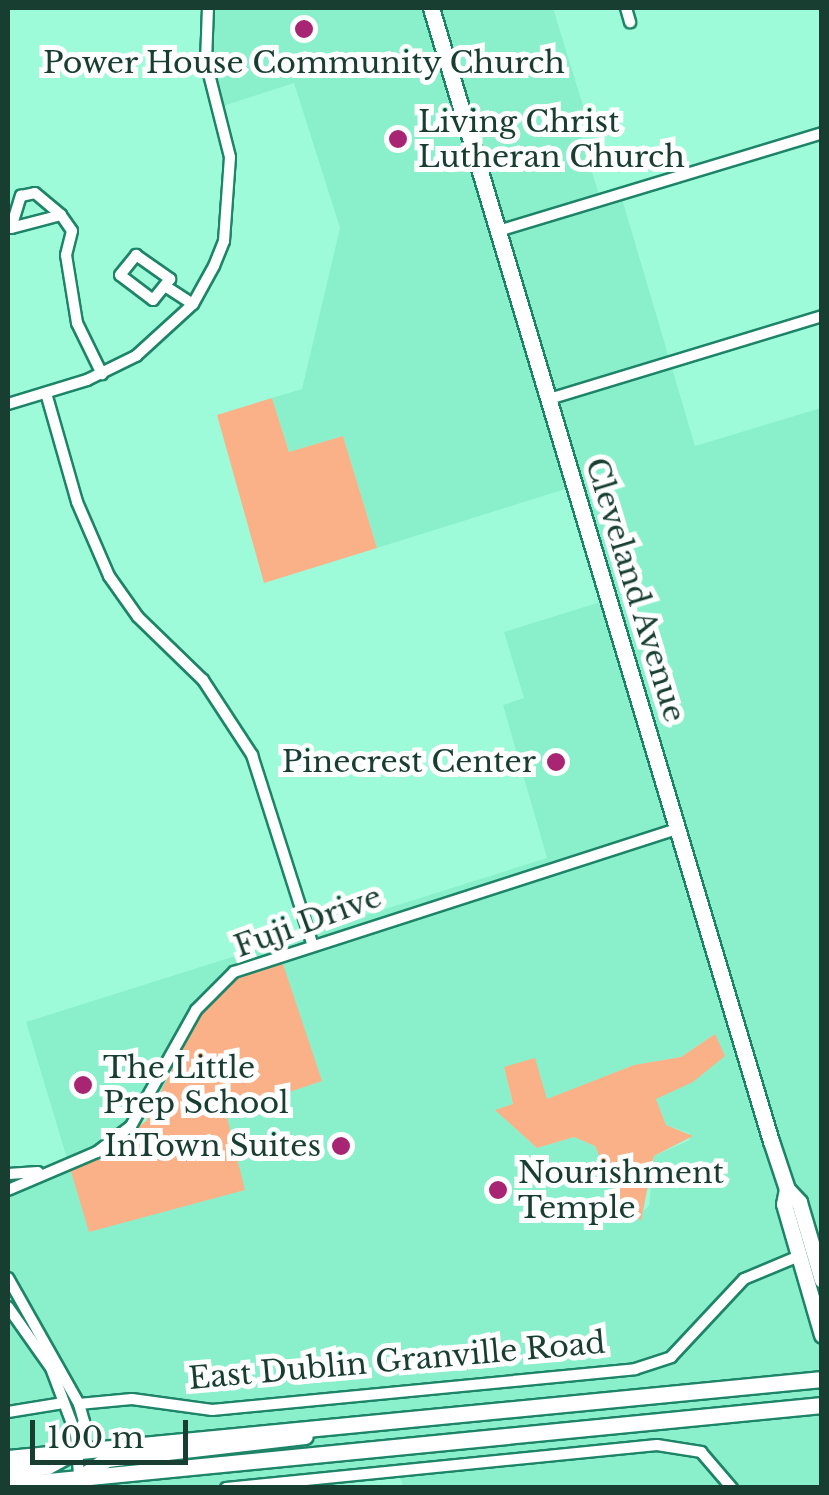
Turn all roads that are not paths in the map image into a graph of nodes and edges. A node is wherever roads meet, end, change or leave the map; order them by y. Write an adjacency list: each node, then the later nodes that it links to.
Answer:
1 (208, 8): 9 (street)
2 (431, 8): 7 (main road, Cleveland Avenue)
3 (626, 8): 4 (street)
4 (630, 22)
5 (822, 133): 7 (street)
6 (61, 215): 6 (street); 11 (street)
7 (498, 231): 13 (main road, Cleveland Avenue)
8 (165, 286): 8 (street); 9 (street)
9 (193, 304): 11 (street)
10 (822, 316): 13 (street)
11 (102, 374): 12 (street)
12 (46, 394): 14 (street); 16 (street)
13 (549, 399): 15 (main road, Cleveland Avenue)
14 (8, 404)
15 (677, 828): 16 (street, Fuji Drive); 20 (main road, Cleveland Avenue)
16 (312, 943): 17 (street, Fuji Drive)
17 (38, 1172): 18 (street, Fuji Drive); 19 (street, Fuji Drive)
18 (8, 1174)
19 (8, 1190)
20 (811, 1253): 22 (main road, Cleveland Avenue); 24 (main road, Cleveland Avenue); 27 (street, East Dublin Granville Road)
21 (8, 1278): 27 (street)
22 (822, 1280)
23 (8, 1307): 26 (street)
24 (822, 1335)
25 (822, 1379): 30 (main road, East Dublin Granville Road)
26 (63, 1403): 29 (street); 31 (street)
27 (79, 1404): 31 (street)
28 (822, 1405): 34 (main road)
29 (8, 1412)
30 (367, 1421): 31 (main road, East Dublin Granville Road); 34 (main road)
31 (76, 1442): 32 (main road, East Dublin Granville Road); 33 (main road); 34 (street)
32 (8, 1458)
33 (8, 1472)
34 (80, 1483): 35 (main road)
35 (8, 1484)
36 (226, 1488): 37 (street)
37 (732, 1488)

